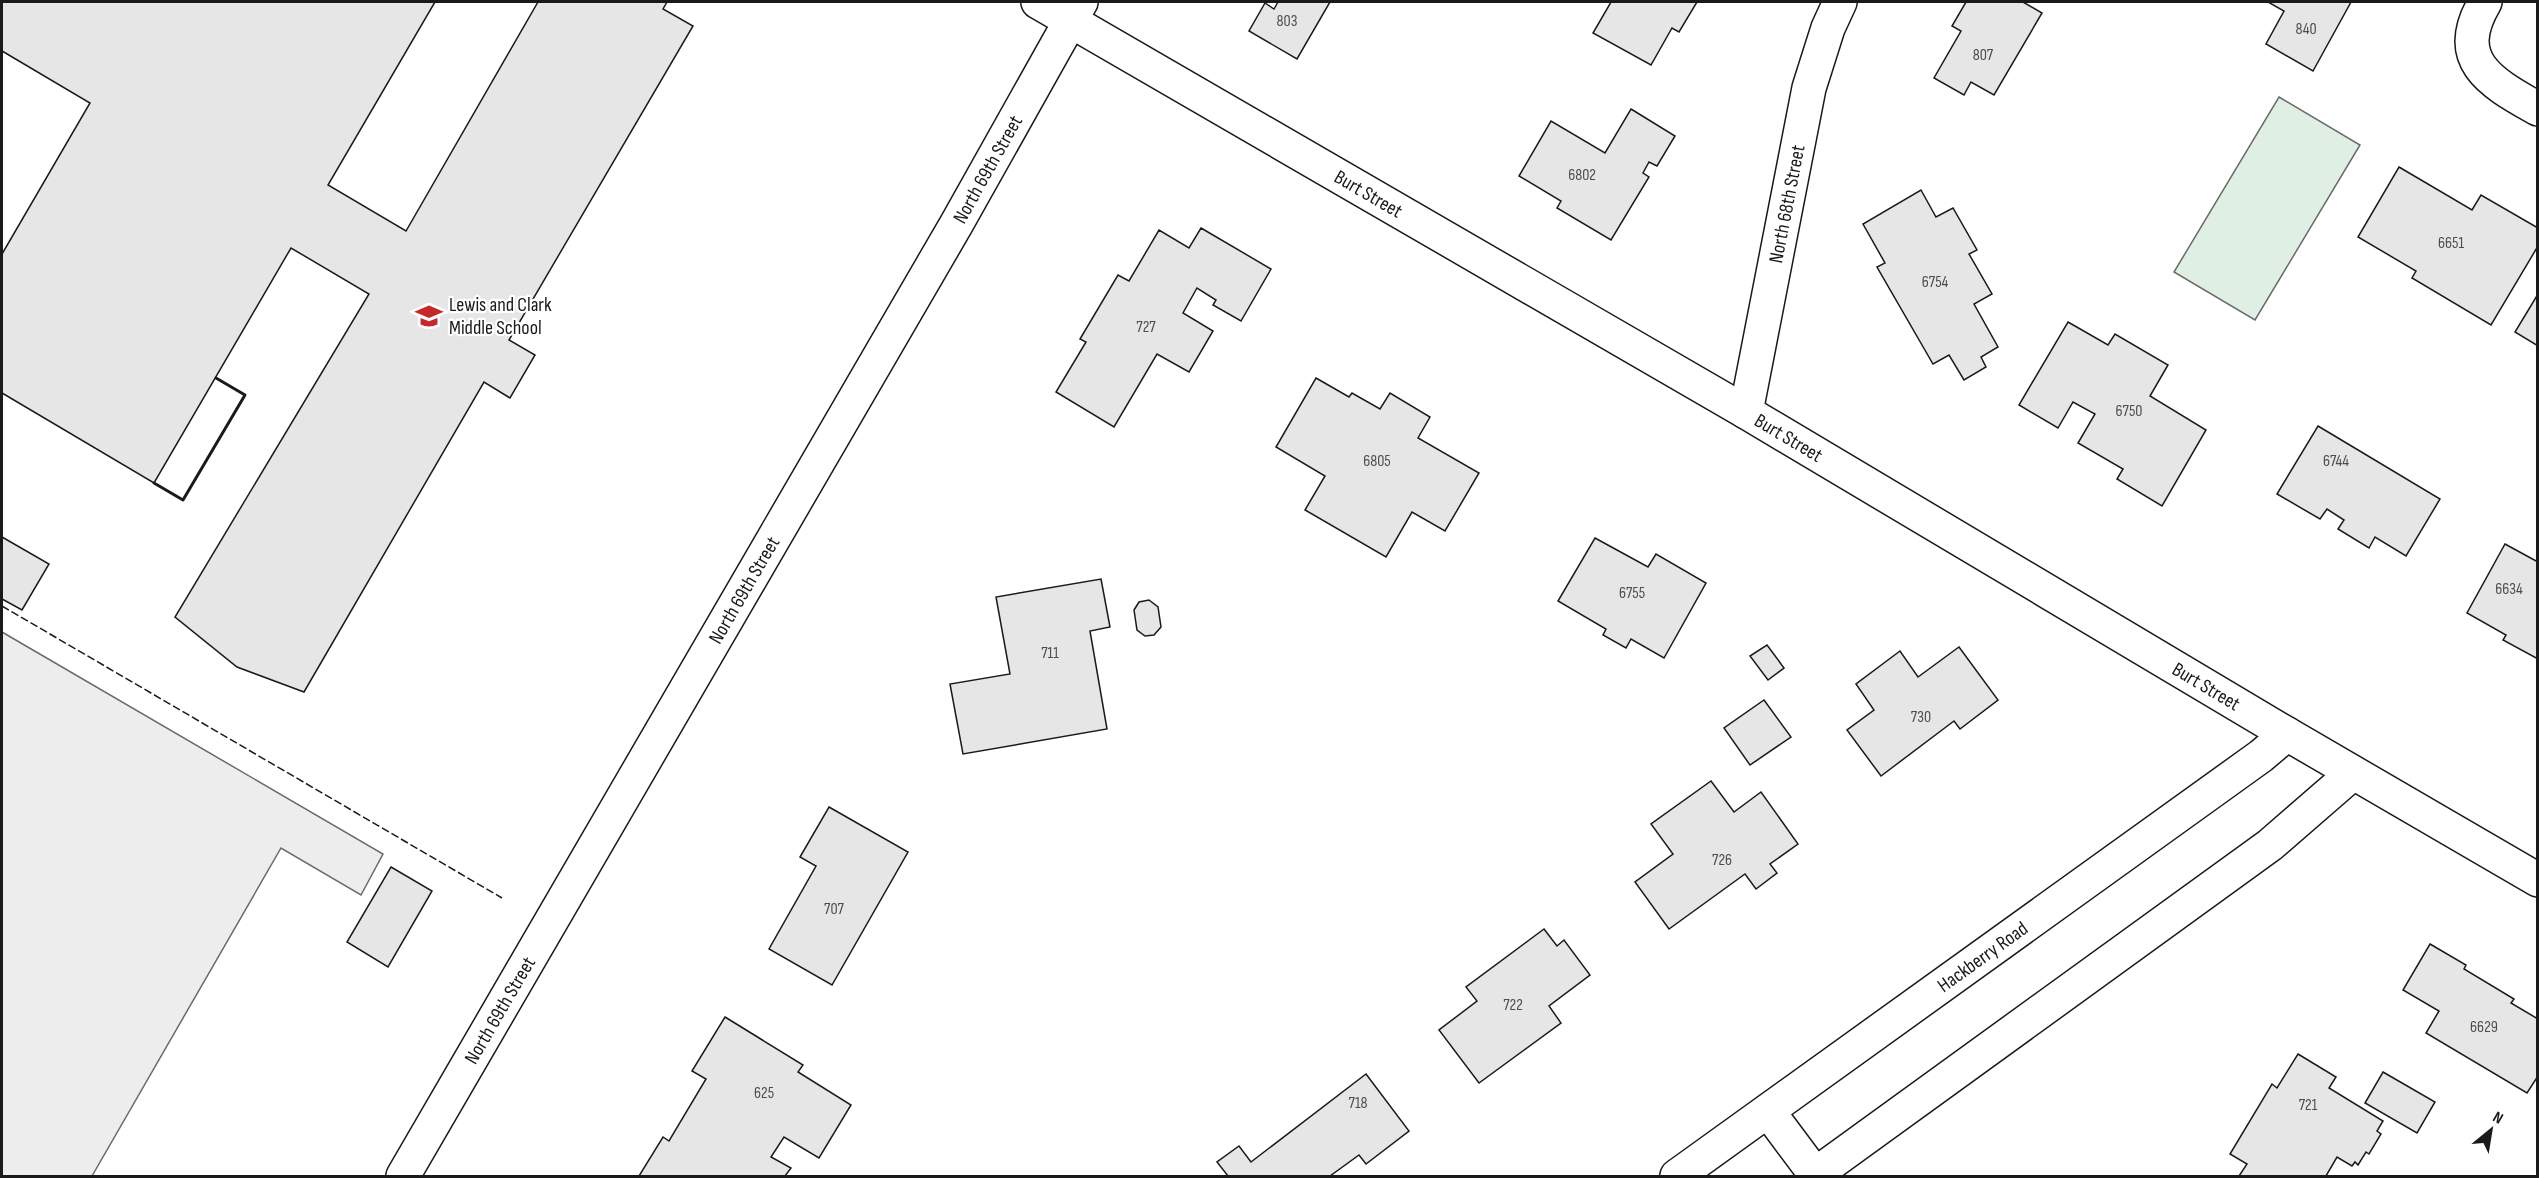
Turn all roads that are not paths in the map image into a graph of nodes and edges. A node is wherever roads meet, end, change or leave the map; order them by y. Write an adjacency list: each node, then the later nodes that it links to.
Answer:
1 (1038, 2): 4 (street, Burt Street)
2 (1840, 2): 6 (street, North 68th Street)
3 (2485, 2): 5 (street)
4 (1076, 11): 6 (street, Burt Street); 12 (street, North 69th Street)
5 (2538, 109)
6 (1746, 412): 7 (street, Burt Street)
7 (2287, 735): 8 (street, Burt Street); 10 (street, Hackberry Road)
8 (2354, 773): 9 (street, Burt Street); 11 (street)
9 (2538, 880)
10 (1768, 1111): 11 (street); 13 (street, Hackberry Road)
11 (1814, 1175)
12 (403, 1176)
13 (1677, 1176)

